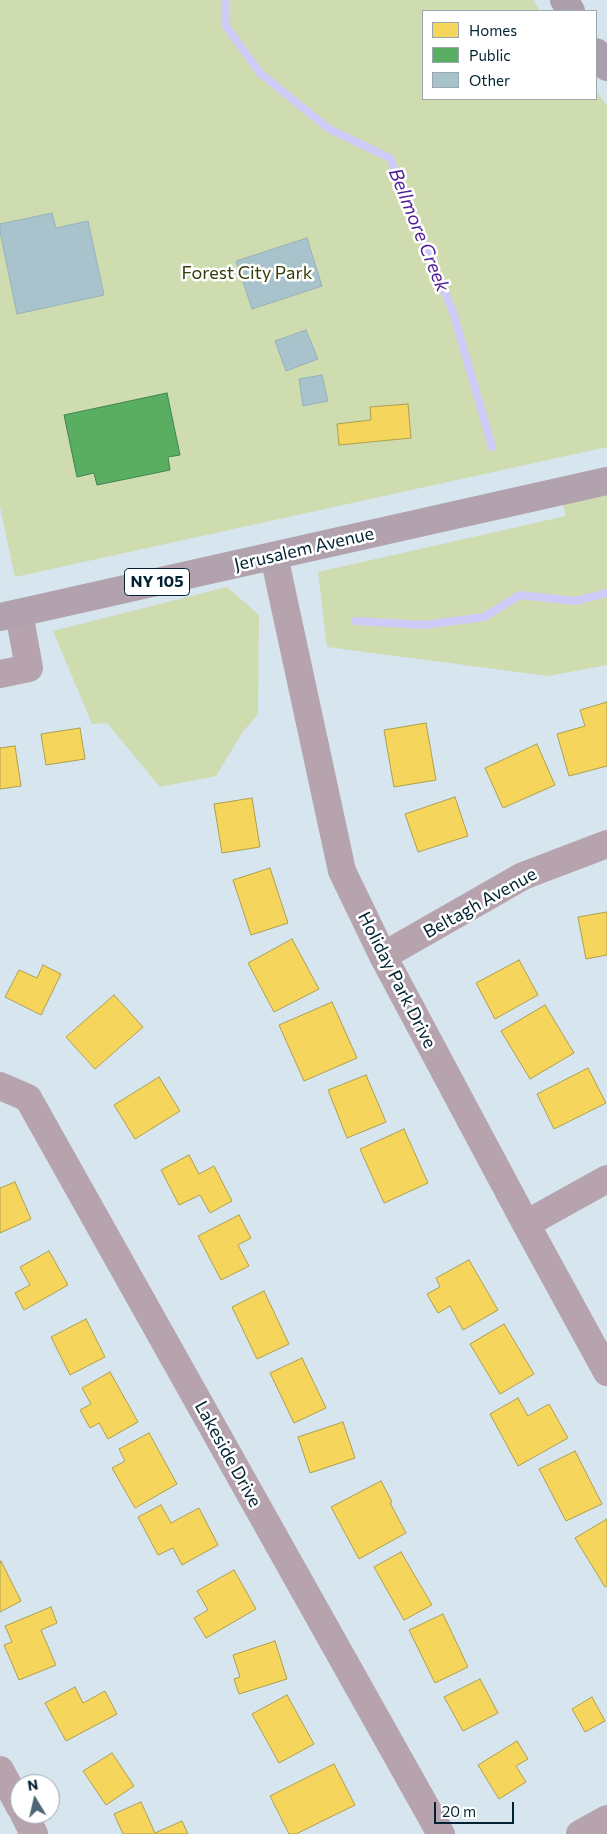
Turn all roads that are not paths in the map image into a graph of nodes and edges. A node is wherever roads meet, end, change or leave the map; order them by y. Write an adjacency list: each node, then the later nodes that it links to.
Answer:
1 (597, 53): 2 (highway)
2 (607, 67)
3 (607, 481): 4 (main road, Jerusalem Avenue / NY 105)
4 (274, 556): 5 (main road, Jerusalem Avenue / NY 105); 8 (street, Holiday Park Drive)
5 (9, 615): 6 (street)
6 (0, 674)
7 (607, 844): 8 (street, Beltagh Avenue)
8 (383, 956): 11 (street, Holiday Park Drive)
9 (1, 1087): 16 (street, Lakeside Drive)
10 (607, 1179): 11 (street)
11 (526, 1224): 12 (street, Holiday Park Drive)
12 (607, 1372)
13 (0, 1770): 14 (street)
14 (10, 1788)
15 (607, 1819): 17 (street)
16 (441, 1834)
17 (580, 1834)

